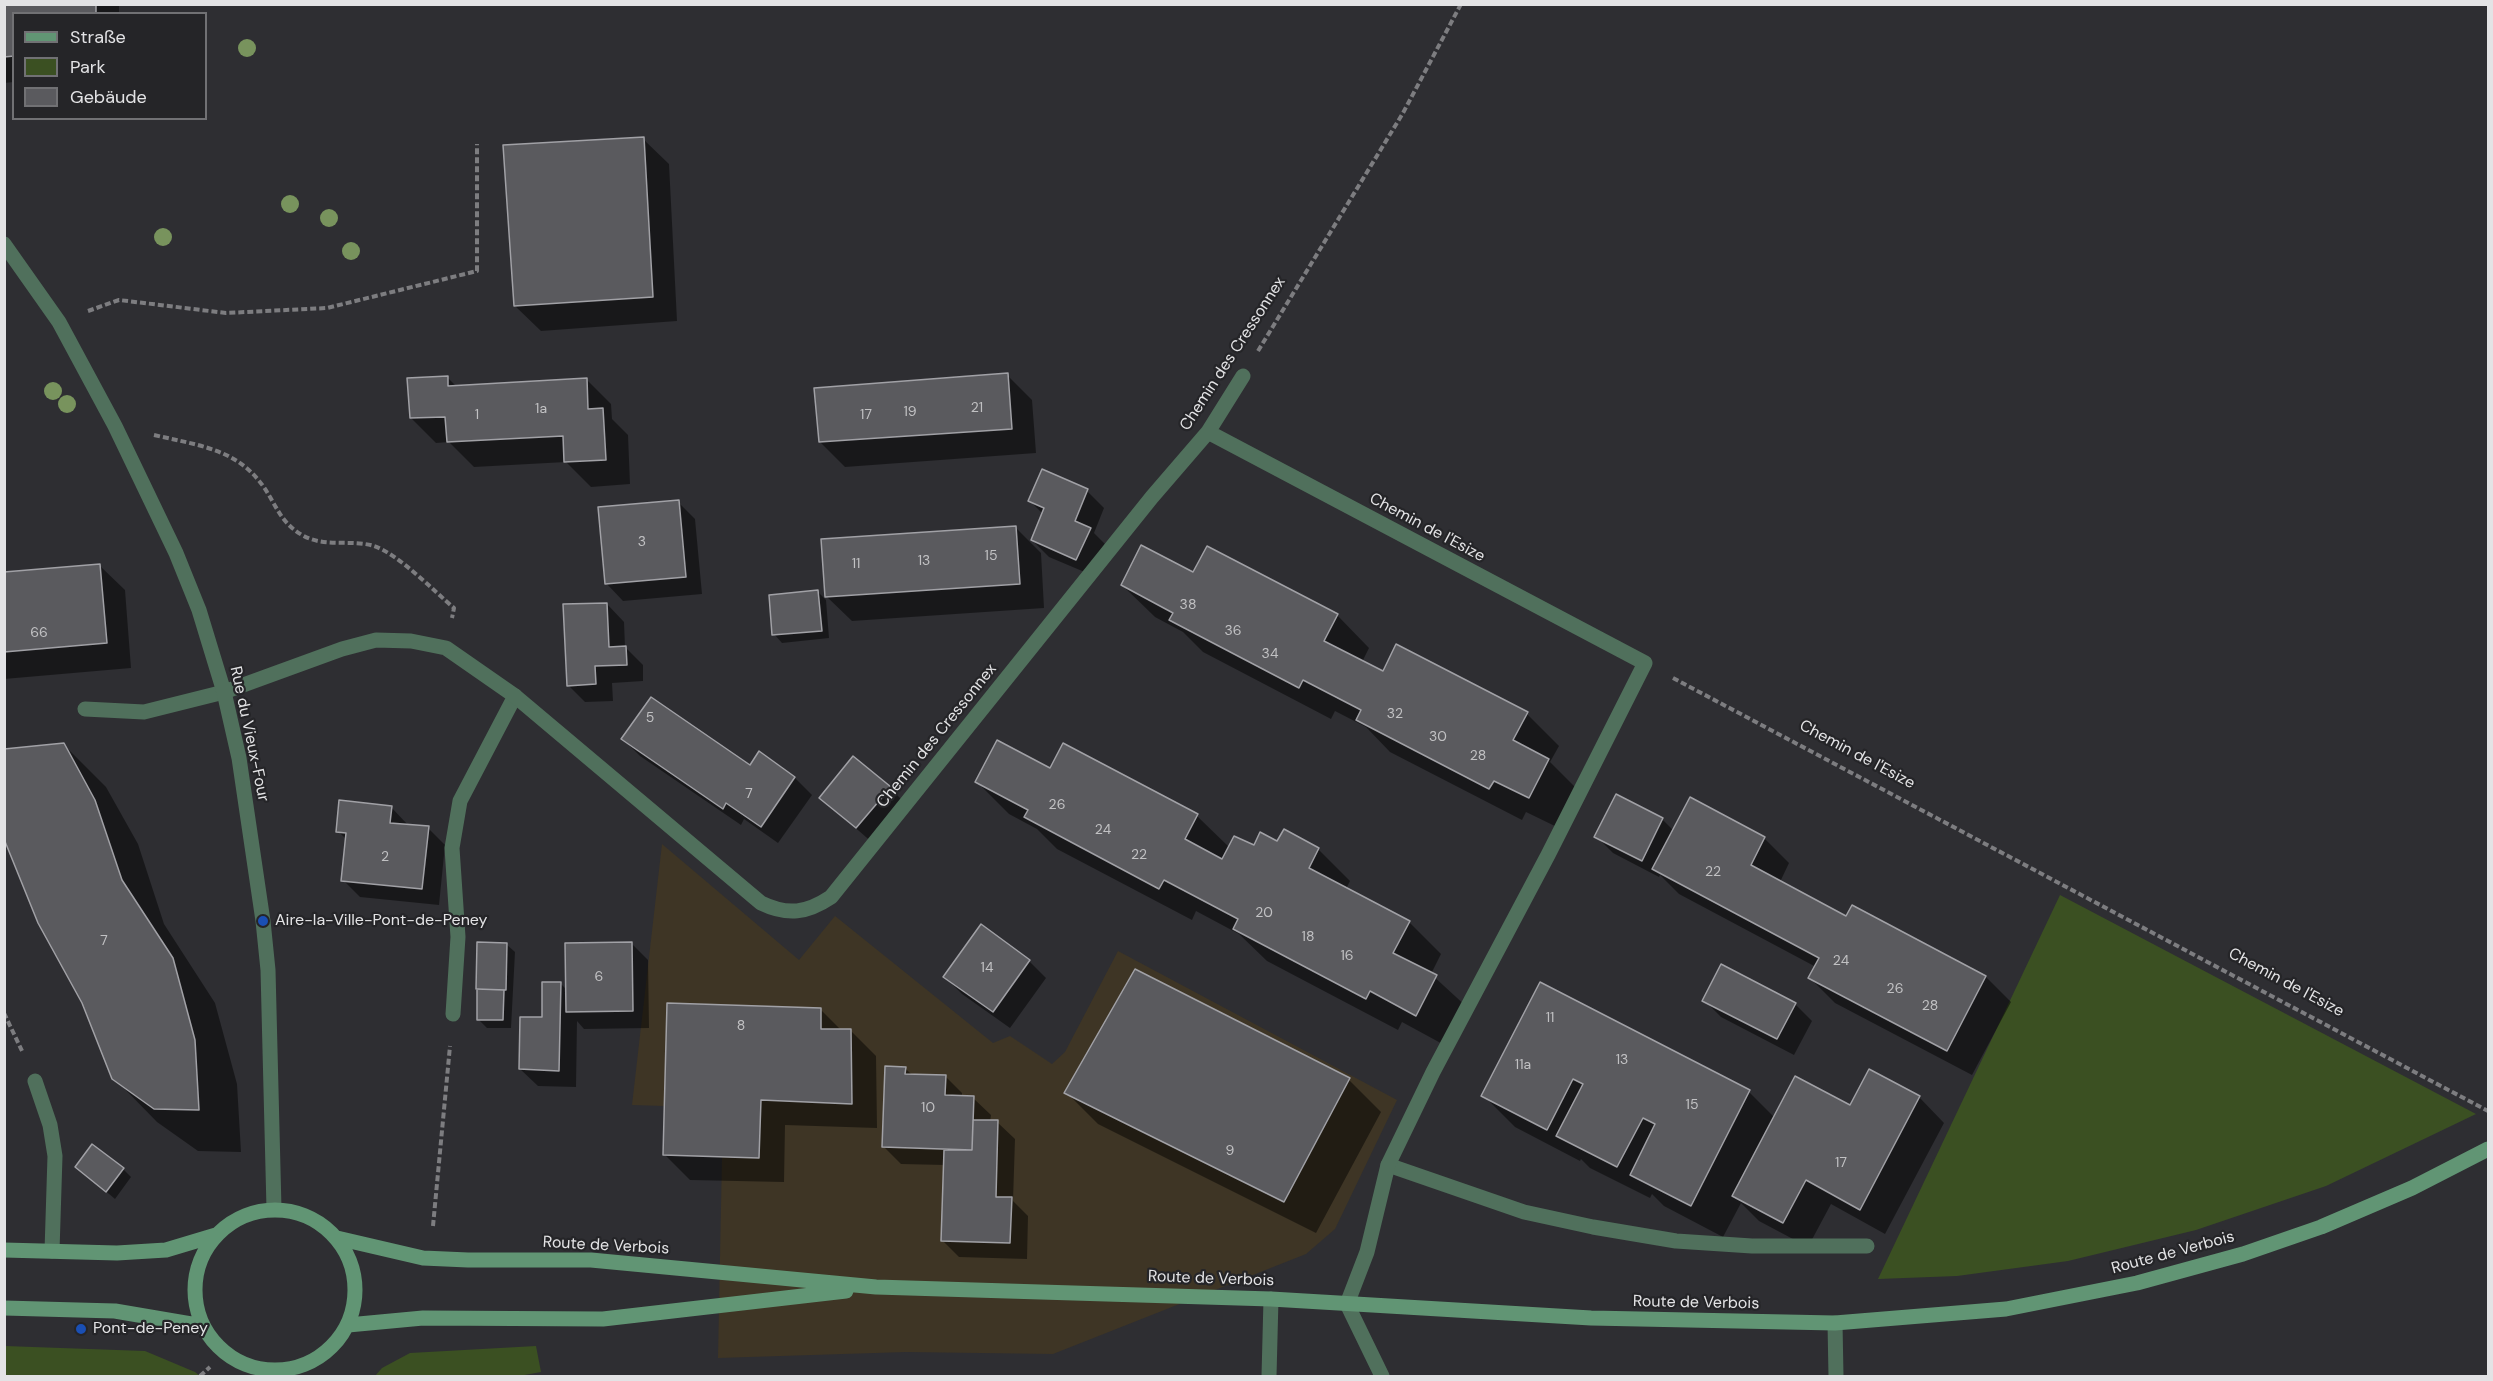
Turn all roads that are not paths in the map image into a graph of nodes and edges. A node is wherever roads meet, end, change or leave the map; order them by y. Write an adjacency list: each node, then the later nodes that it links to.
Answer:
1 (4, 244): 4 (street, Rue du Vieux-Four)
2 (1243, 376): 3 (street, Chemin des Cressonnex)
3 (1208, 432): 5 (street, Chemin des Cressonnex); 10 (street, Chemin de l'Esize)
4 (225, 692): 5 (street, Chemin des Cressonnex); 6 (street, Chemin des Cressonnex); 11 (street, Rue du Vieux-Four)
5 (515, 696): 7 (street)
6 (85, 709)
7 (453, 1014)
8 (35, 1081): 16 (street)
9 (2488, 1149): 21 (street, Route de Verbois)
10 (1388, 1165): 14 (street); 19 (street)
11 (274, 1209): 12 (street); 13 (street)
12 (216, 1235): 16 (street); 23 (street)
13 (337, 1238): 17 (street, Route de Verbois); 22 (street)
14 (1867, 1246)
15 (4, 1250): 16 (street)
16 (52, 1251)
17 (876, 1287): 18 (street, Route de Verbois); 22 (street, Route de Verbois)
18 (1271, 1299): 19 (street, Route de Verbois); 25 (street)
19 (1347, 1304): 21 (street, Route de Verbois); 26 (street)
20 (4, 1308): 23 (street)
21 (1835, 1323): 27 (street)
22 (348, 1325): 24 (street)
23 (202, 1326): 24 (street)
24 (287, 1373)
25 (1269, 1377)
26 (1382, 1377)
27 (1836, 1377)

